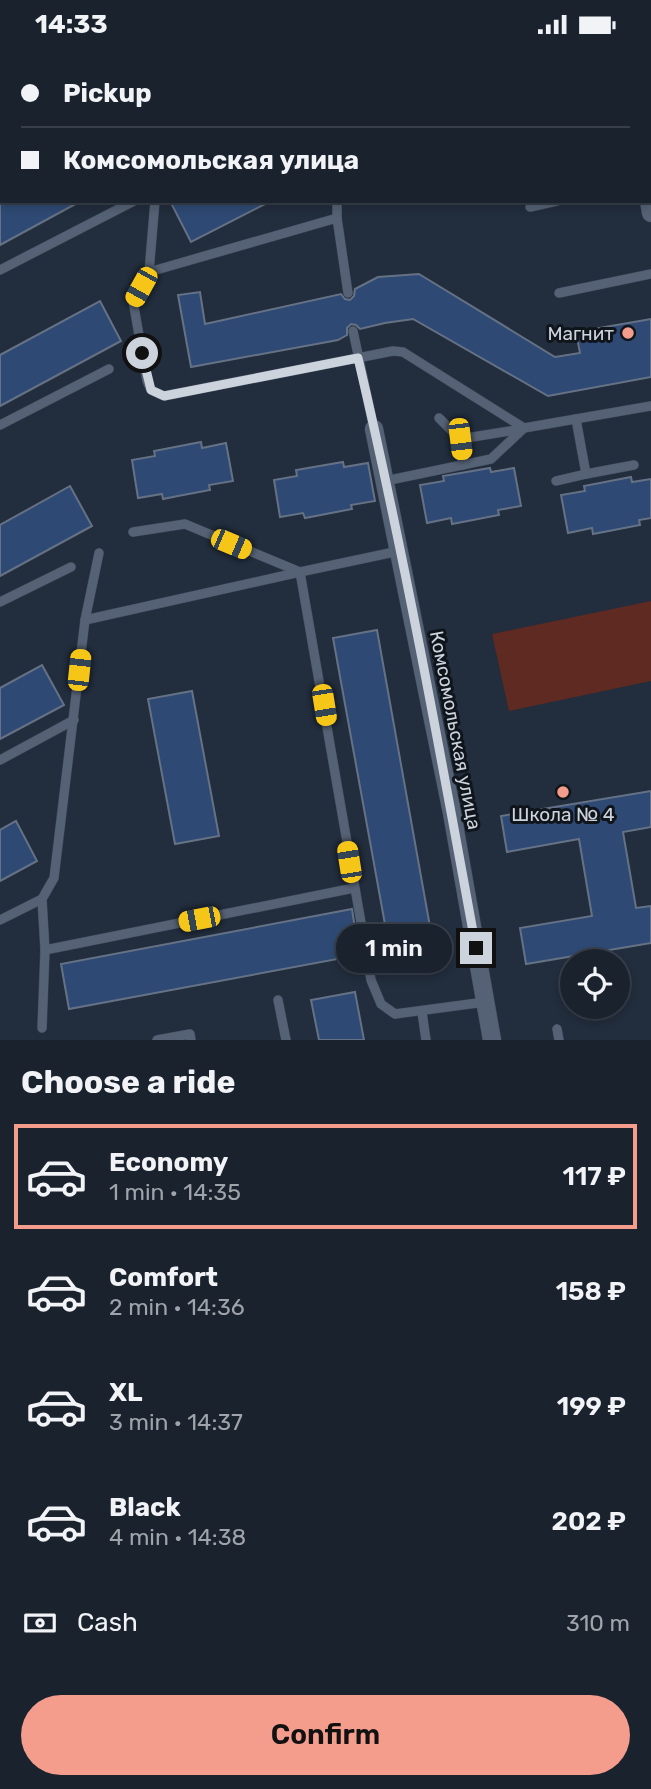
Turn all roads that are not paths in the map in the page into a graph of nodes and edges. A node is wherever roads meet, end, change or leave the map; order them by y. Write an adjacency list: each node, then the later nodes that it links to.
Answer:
1 (130, 203): 7 (lane)
2 (155, 203): 8 (lane)
3 (337, 203): 6 (lane)
4 (548, 203): 5 (lane)
5 (530, 207)
6 (337, 218): 8 (lane); 10 (lane)
7 (0, 270)
8 (149, 272): 13 (lane)
9 (651, 274): 11 (lane)
10 (348, 293)
11 (559, 293)
12 (353, 331): 13 (lane)
13 (358, 358): 19 (lane); 20 (lane)
14 (109, 369): 18 (lane)
15 (651, 405): 17 (lane)
16 (439, 418): 21 (lane)
17 (576, 419): 19 (lane); 24 (lane)
18 (0, 425)
19 (524, 428): 21 (lane); 22 (lane)
20 (374, 429): 25 (street, Комсомольская улица)
21 (460, 439): 22 (lane)
22 (463, 465): 25 (lane)
23 (634, 465): 24 (lane)
24 (586, 474): 26 (lane)
25 (385, 481): 28 (street, Комсомольская улица)
26 (556, 481)
27 (133, 532): 31 (lane)
28 (400, 551): 31 (lane); 41 (street, Комсомольская улица)
29 (99, 553): 33 (lane)
30 (71, 567): 32 (lane)
31 (300, 572): 33 (lane); 36 (lane)
32 (0, 602)
33 (85, 620): 34 (lane)
34 (74, 720): 35 (lane); 37 (lane)
35 (0, 760)
36 (354, 888): 39 (lane); 42 (lane)
37 (42, 899): 38 (lane); 39 (lane)
38 (0, 920)
39 (45, 950): 43 (lane)
40 (278, 1000): 47 (lane)
41 (485, 1002): 42 (lane); 49 (street, Комсомольская улица)
42 (422, 1012): 48 (lane)
43 (42, 1028)
44 (557, 1029): 50 (lane)
45 (157, 1040): 46 (lane)
46 (191, 1040)
47 (286, 1040)
48 (426, 1040)
49 (492, 1040)
50 (559, 1040)

